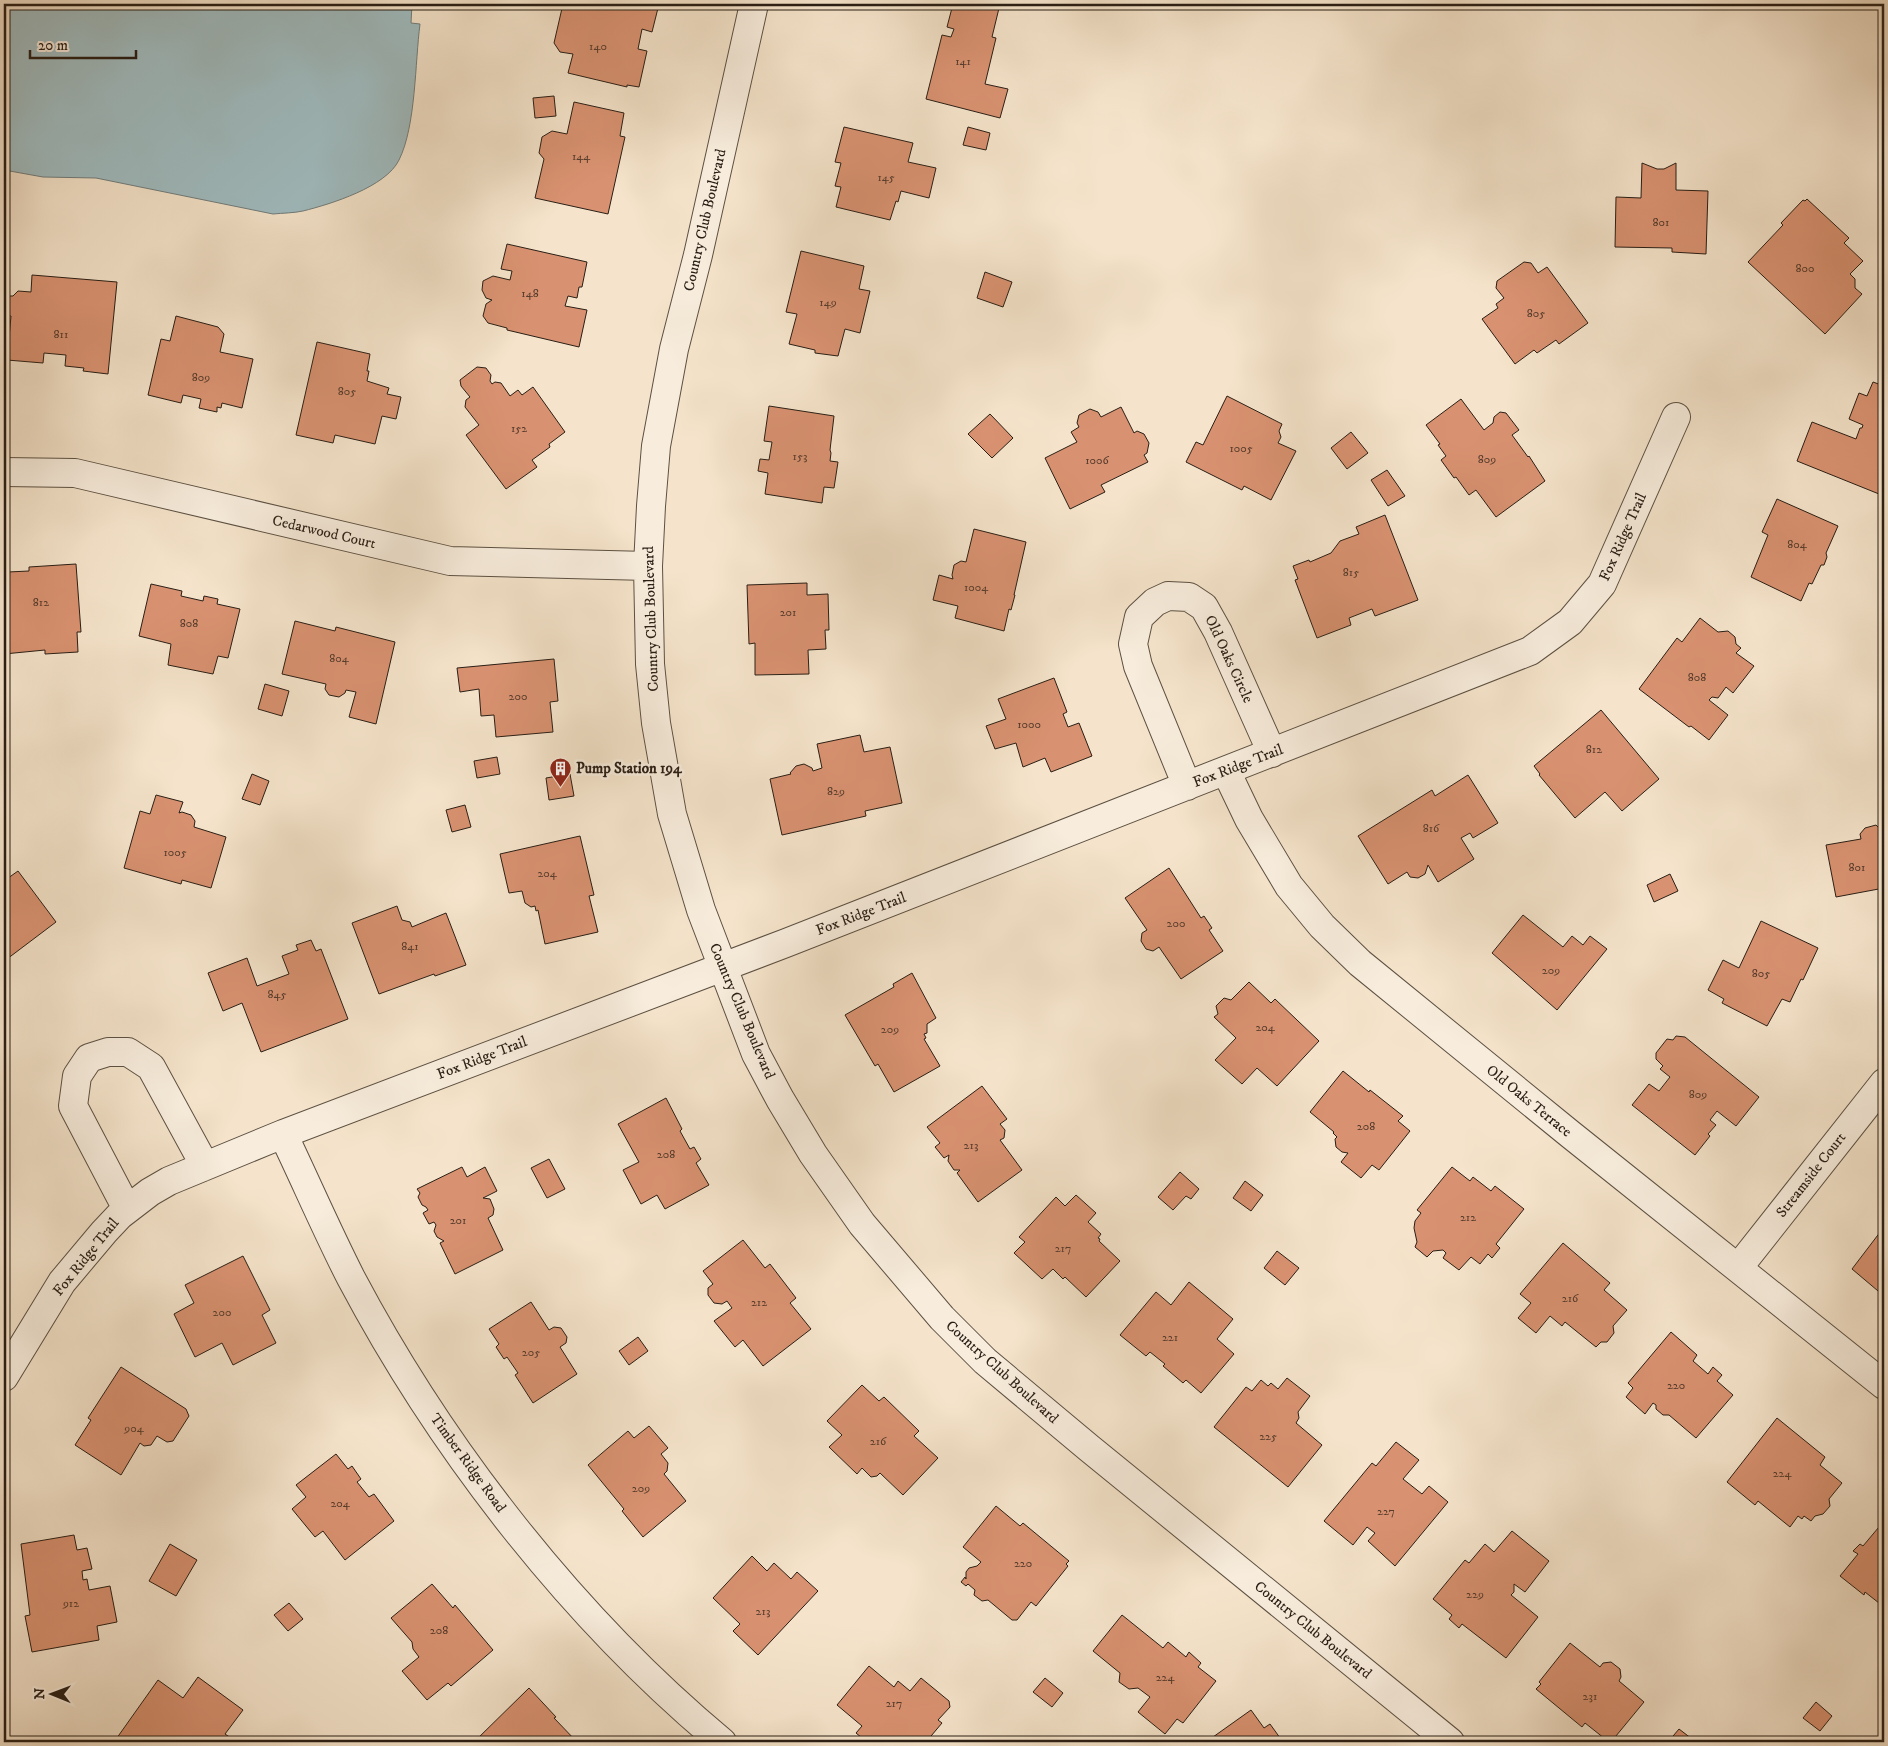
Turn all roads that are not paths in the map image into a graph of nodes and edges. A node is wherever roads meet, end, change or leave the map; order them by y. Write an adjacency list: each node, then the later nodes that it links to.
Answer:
1 (754, 4): 4 (street, Country Club Boulevard)
2 (1676, 417): 5 (street, Fox Ridge Trail)
3 (4, 472): 4 (street, Cedarwood Court)
4 (648, 566): 8 (street, Country Club Boulevard)
5 (1272, 753): 6 (street, Fox Ridge Trail); 7 (street, Old Oaks Circle)
6 (1226, 771): 7 (street, Fox Ridge Trail); 13 (street, Old Oaks Terrace)
7 (1187, 786): 8 (street, Fox Ridge Trail)
8 (722, 966): 10 (street, Fox Ridge Trail); 17 (street, Country Club Boulevard)
9 (1884, 1083): 13 (street, Streamside Court)
10 (283, 1134): 11 (street, Fox Ridge Trail); 16 (street, Timber Ridge Road)
11 (205, 1166): 12 (street, Fox Ridge Trail); 12 (street)
12 (127, 1209): 14 (street, Fox Ridge Trail)
13 (1738, 1268): 15 (street, Old Oaks Terrace)
14 (4, 1377)
15 (1884, 1385)
16 (722, 1742)
17 (1450, 1742)

